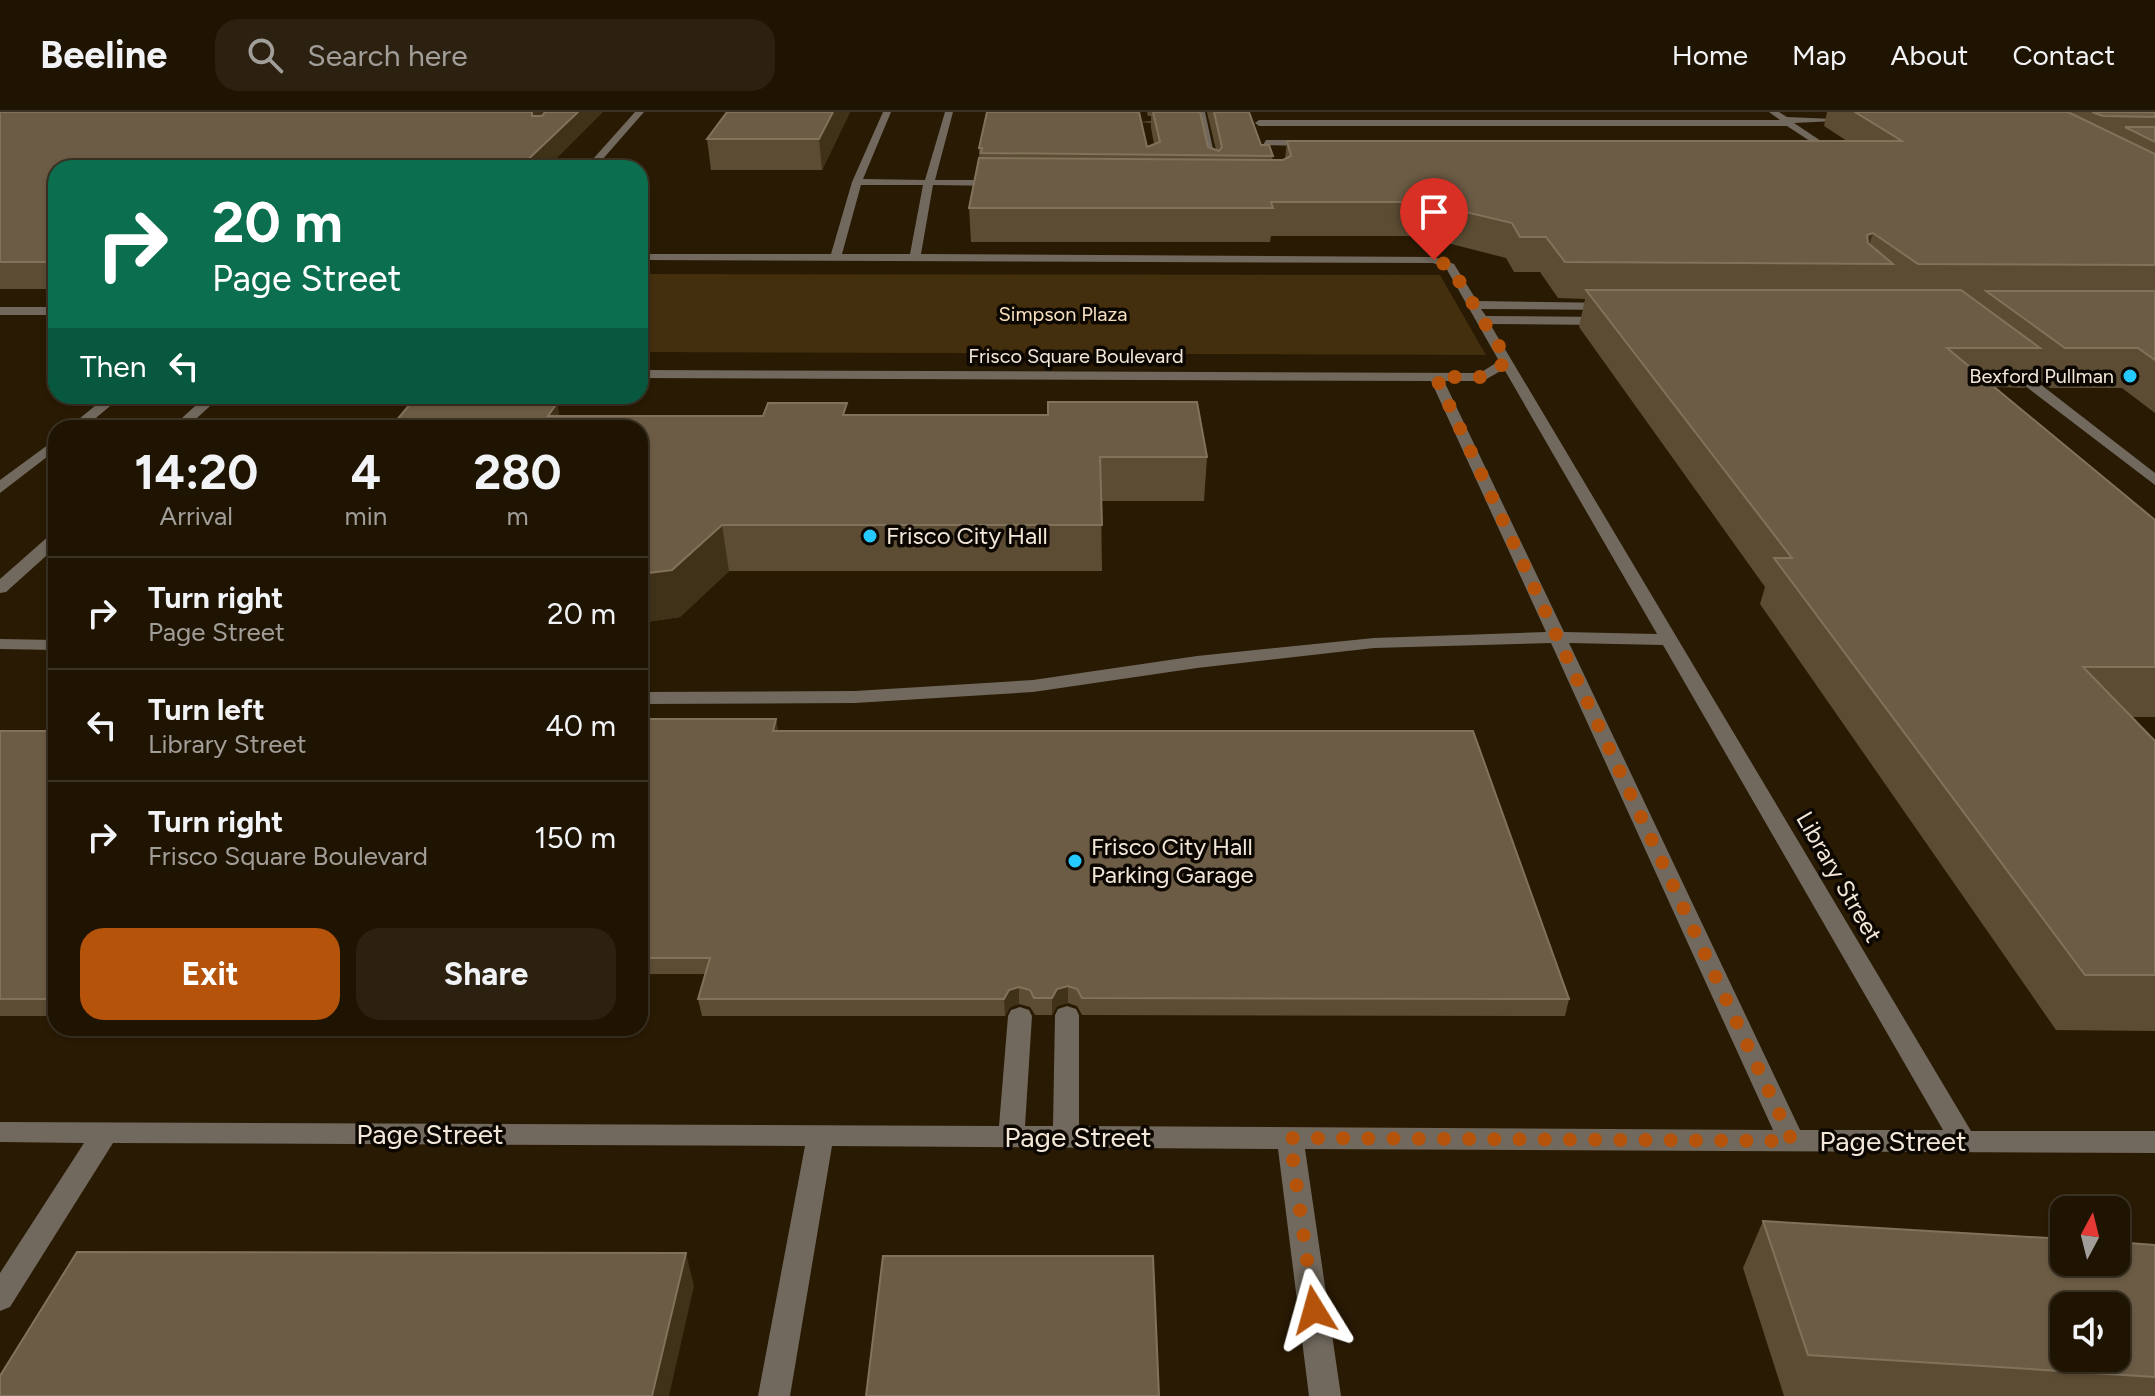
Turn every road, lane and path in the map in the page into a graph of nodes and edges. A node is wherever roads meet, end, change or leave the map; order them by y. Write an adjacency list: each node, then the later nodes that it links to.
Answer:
1 (640, 112): 17 (street)
2 (887, 112): 20 (street)
3 (949, 112): 21 (street)
4 (1255, 112): 10 (street)
5 (1773, 112): 9 (street)
6 (1141, 117): 7 (street); 11 (street)
7 (1202, 117): 19 (street)
8 (1860, 120): 9 (street)
9 (1786, 122): 10 (street); 15 (street)
10 (1259, 123): 12 (street)
11 (1145, 137)
12 (1266, 143): 13 (street); 16 (street)
13 (1329, 143)
14 (1803, 144): 15 (street)
15 (1819, 144): 18 (street)
16 (1270, 155)
17 (597, 160)
18 (1837, 166)
19 (1215, 170)
20 (857, 182): 21 (street); 24 (street)
21 (929, 182): 22 (street); 25 (street)
22 (1021, 183)
23 (648, 257): 24 (street)
24 (836, 257): 25 (street)
25 (915, 257): 29 (street, Library Street)
26 (1623, 306): 29 (street)
27 (0, 311): 28 (street)
28 (48, 311)
29 (1478, 313): 30 (street); 32 (street, Library Street)
30 (1619, 321)
31 (1994, 355): 40 (street)
32 (1508, 361): 34 (street, Frisco Square Boulevard); 45 (street, Library Street)
33 (648, 374): 34 (street, Frisco Square Boulevard)
34 (1436, 377): 44 (street)
35 (105, 404): 37 (street)
36 (205, 404): 38 (street)
37 (85, 420)
38 (187, 420)
39 (48, 449): 41 (street)
40 (2155, 480)
41 (0, 488)
42 (48, 545): 43 (street)
43 (0, 588)
44 (1558, 637): 45 (street); 48 (street); 57 (street)
45 (1670, 640): 58 (street, Library Street)
46 (0, 644): 47 (street)
47 (48, 645)
48 (648, 698)
49 (1067, 1015): 55 (street)
50 (1020, 1016): 54 (street)
51 (0, 1132): 52 (street, Page Street)
52 (105, 1133): 53 (street, Page Street); 60 (street)
53 (820, 1136): 54 (street, Page Street); 61 (street)
54 (1011, 1137): 55 (street, Page Street)
55 (1066, 1138): 56 (street, Page Street)
56 (1290, 1138): 57 (street, Page Street); 62 (street)
57 (1792, 1141): 58 (street, Page Street)
58 (1963, 1141): 59 (street, Page Street)
59 (2155, 1142)
60 (0, 1298)
61 (774, 1396)
62 (1325, 1396)

